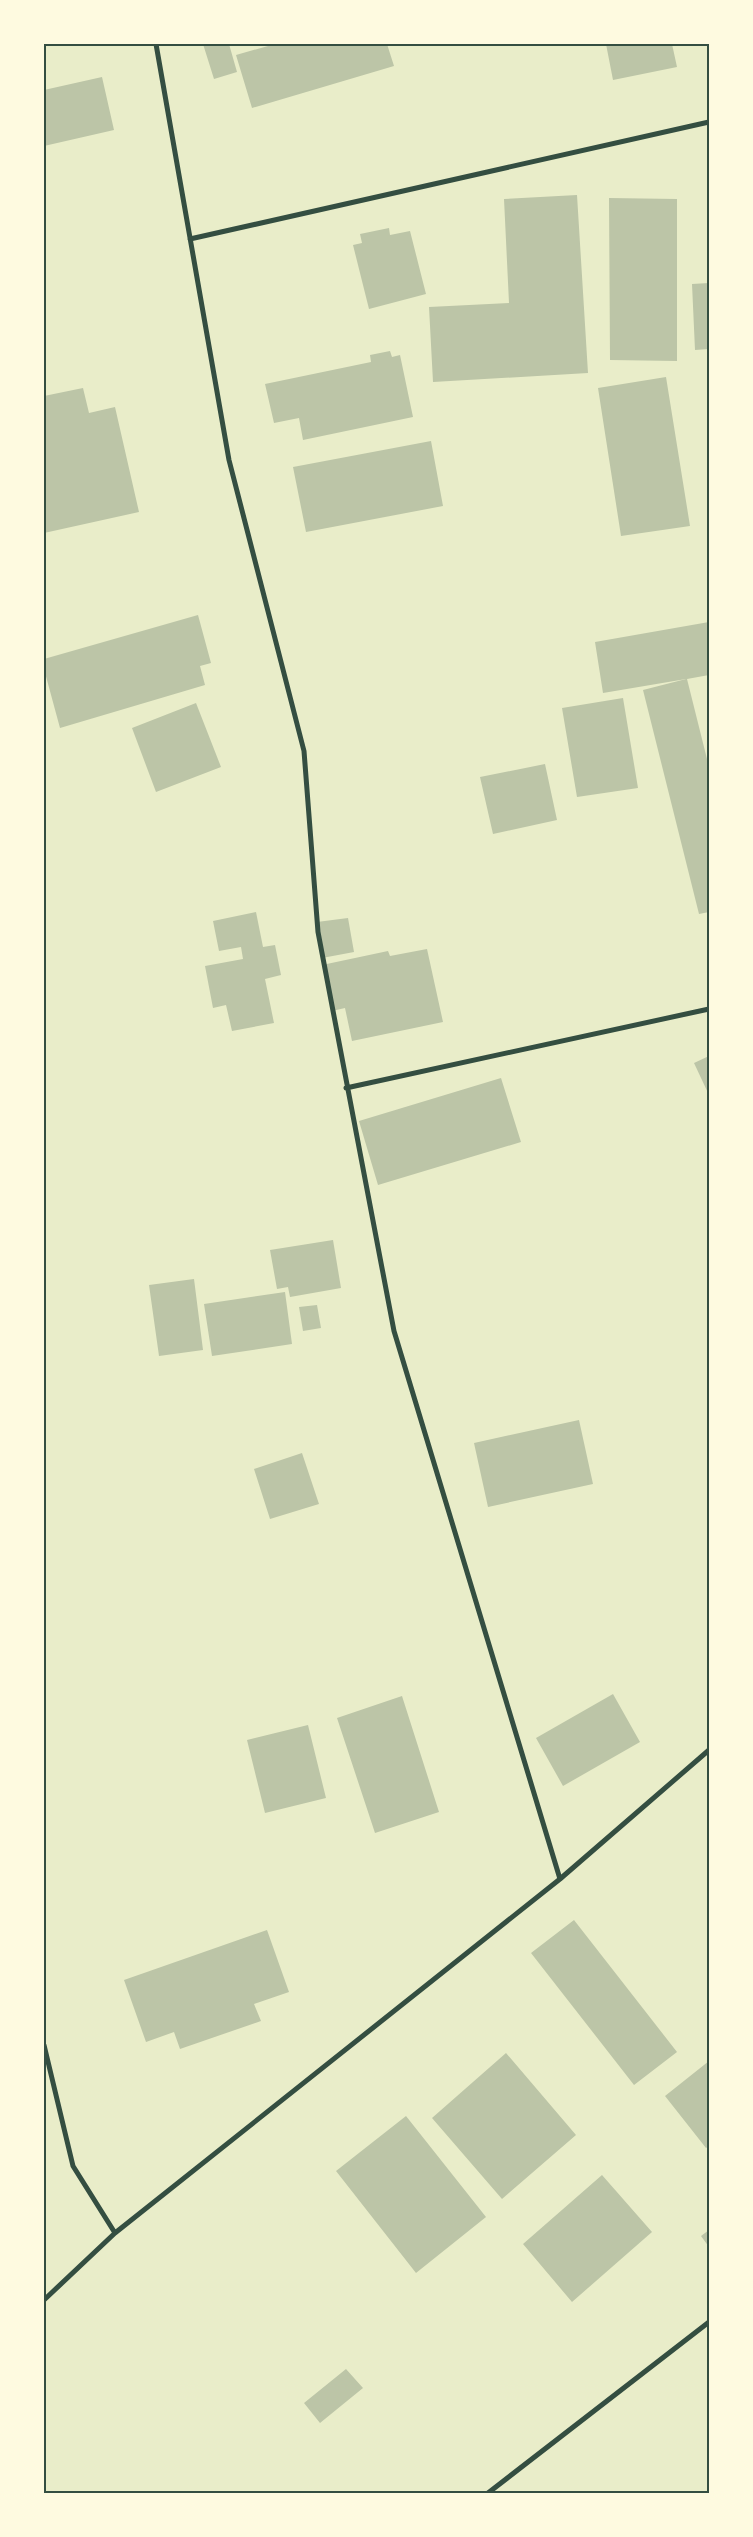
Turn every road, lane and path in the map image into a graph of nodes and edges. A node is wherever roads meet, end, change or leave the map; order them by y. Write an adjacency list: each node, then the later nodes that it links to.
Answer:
1 (156, 44): 3 (street)
2 (709, 122): 3 (street)
3 (190, 238): 5 (street)
4 (709, 1009): 5 (street)
5 (346, 1088): 7 (street)
6 (709, 1750): 7 (street)
7 (560, 1879): 9 (street)
8 (44, 2045): 9 (street)
9 (115, 2233): 10 (street)
10 (44, 2300)
11 (709, 2322): 12 (street)
12 (488, 2493)

